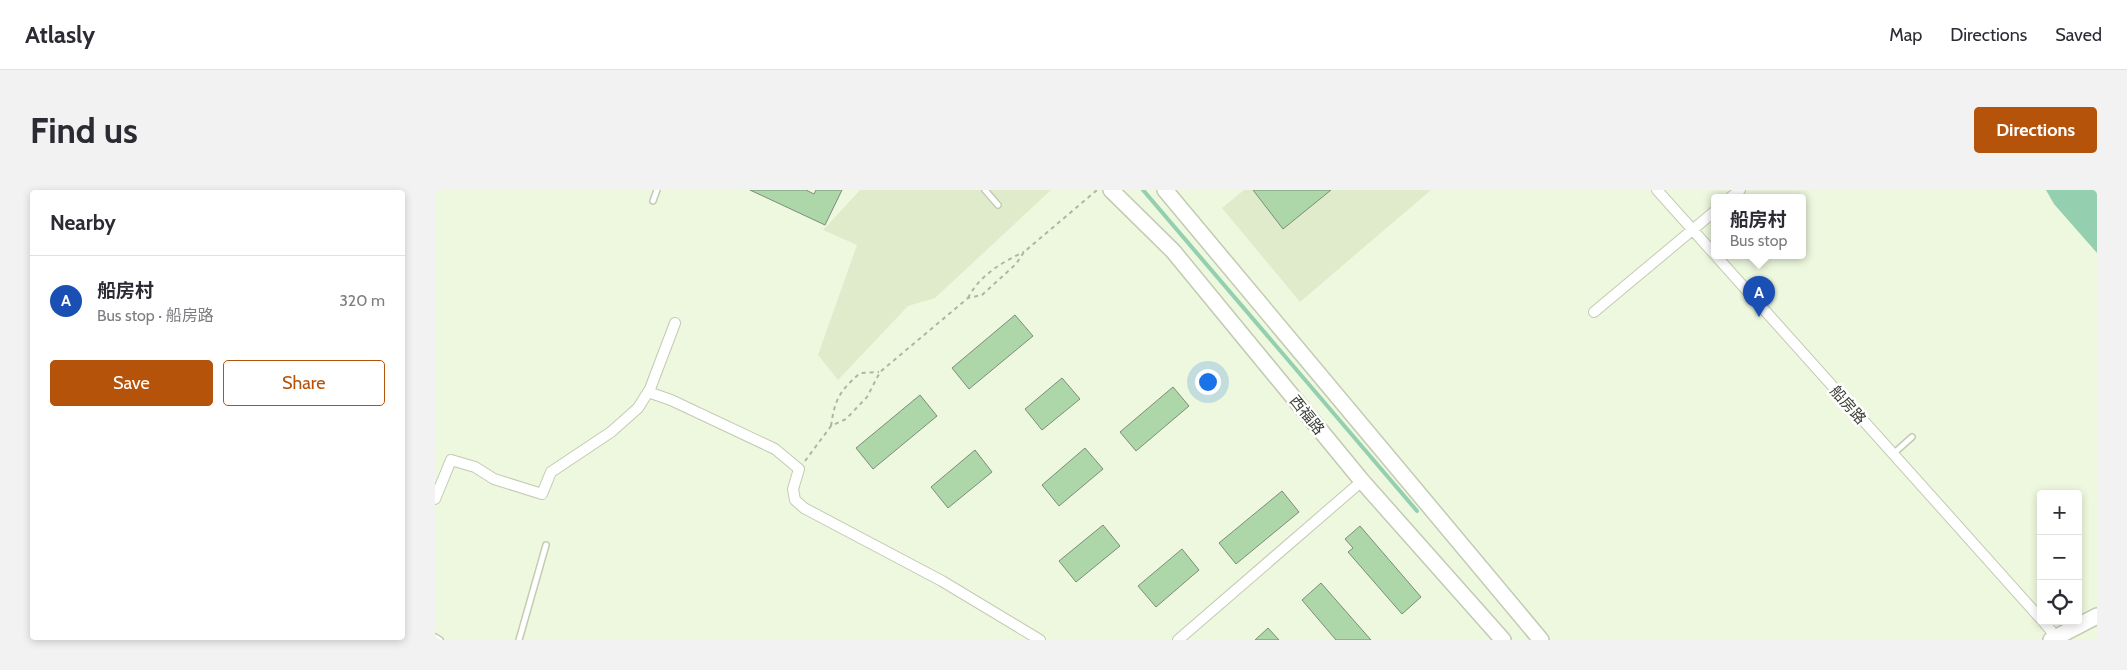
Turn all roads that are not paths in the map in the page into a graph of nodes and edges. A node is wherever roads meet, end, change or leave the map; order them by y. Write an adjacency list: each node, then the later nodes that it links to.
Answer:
1 (657, 190): 6 (lane)
2 (985, 190): 7 (lane)
3 (1111, 190): 17 (main road, 西福路)
4 (1165, 190): 30 (main road)
5 (1657, 190): 9 (street, 船房路)
6 (653, 201)
7 (998, 205)
8 (1711, 214): 9 (street)
9 (1691, 230): 10 (street, 船房路); 12 (street)
10 (1711, 252)
11 (1717, 259): 16 (street, 船房路)
12 (1594, 312)
13 (675, 324): 14 (street)
14 (648, 392): 18 (street); 27 (street)
15 (1912, 437): 16 (lane)
16 (1893, 455): 20 (street, 船房路)
17 (1362, 481): 28 (street); 29 (main road, 西福路)
18 (435, 499)
19 (546, 545): 26 (lane)
20 (2037, 614)
21 (2097, 616): 24 (main road)
22 (2045, 625): 24 (street, 船房路)
23 (435, 637): 25 (lane)
24 (2053, 638)
25 (440, 640)
26 (519, 640)
27 (1040, 640)
28 (1178, 640)
29 (1503, 640)
30 (1541, 640)

